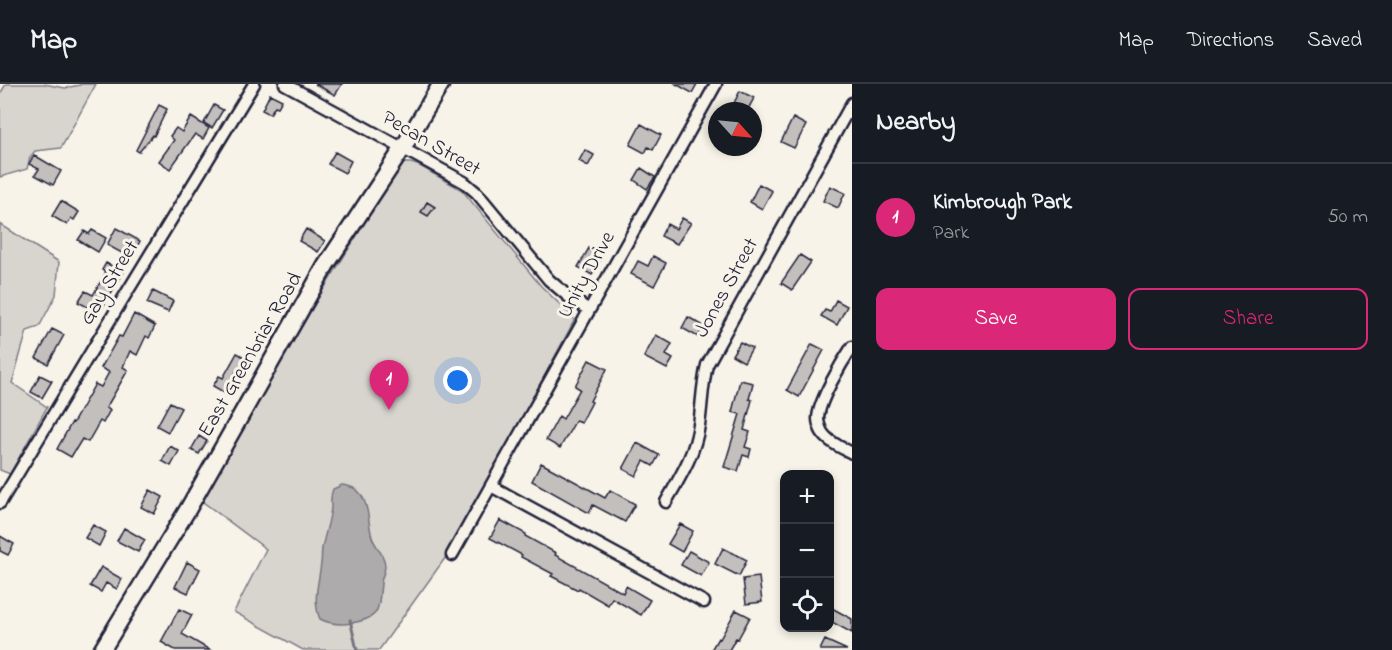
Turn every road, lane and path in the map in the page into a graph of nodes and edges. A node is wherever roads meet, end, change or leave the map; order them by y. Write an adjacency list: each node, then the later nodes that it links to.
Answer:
1 (254, 84): 12 (street, Gay Street)
2 (285, 84): 6 (street, Pecan Street)
3 (441, 84): 6 (street, East Greenbriar Road)
4 (716, 84): 7 (street, Unity Drive)
5 (852, 103): 11 (street, Jones Street)
6 (403, 148): 7 (street, Pecan Street); 15 (street, East Greenbriar Road)
7 (590, 310): 10 (street, Unity Drive)
8 (852, 347): 9 (street)
9 (852, 453)
10 (491, 486): 13 (street, Unity Drive); 14 (street)
11 (666, 502)
12 (0, 503)
13 (452, 555)
14 (704, 602)
15 (102, 650)

